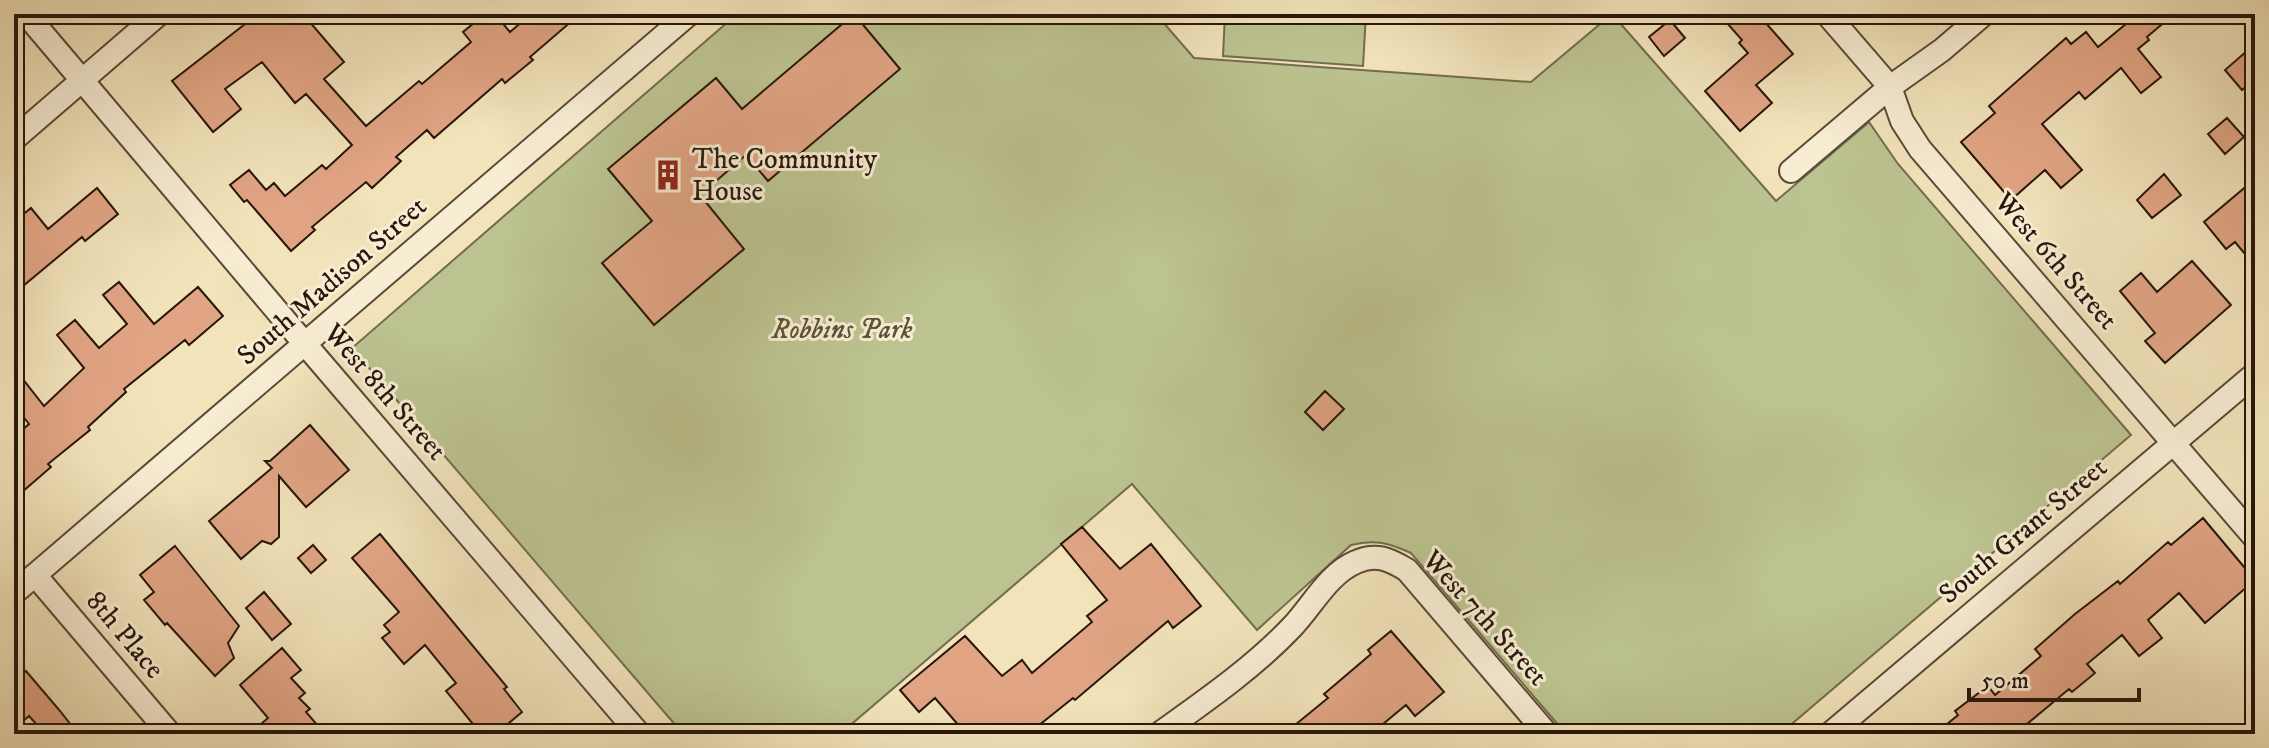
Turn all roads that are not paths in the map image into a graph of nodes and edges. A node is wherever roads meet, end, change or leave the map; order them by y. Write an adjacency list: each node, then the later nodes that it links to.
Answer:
1 (26, 14): 6 (street, West 8th Street)
2 (159, 14): 6 (street)
3 (689, 14): 10 (street, South Madison Street)
4 (1827, 14): 7 (street, West 6th Street)
5 (1984, 14): 7 (street)
6 (83, 80): 8 (street); 10 (street, West 8th Street)
7 (1890, 87): 9 (street); 12 (street, West 6th Street)
8 (14, 139)
9 (1791, 171)
10 (305, 344): 14 (street, South Madison Street); 17 (street, West 8th Street)
11 (2255, 374): 12 (street, South Grant Street)
12 (2173, 443): 13 (street, West 6th Street); 20 (street, South Grant Street)
13 (2255, 538)
14 (35, 575): 15 (street, South Madison Street); 16 (street, 8th Place)
15 (14, 593)
16 (170, 734)
17 (639, 734)
18 (1159, 734): 19 (street, West 7th Street)
19 (1547, 734)
20 (1830, 734)

